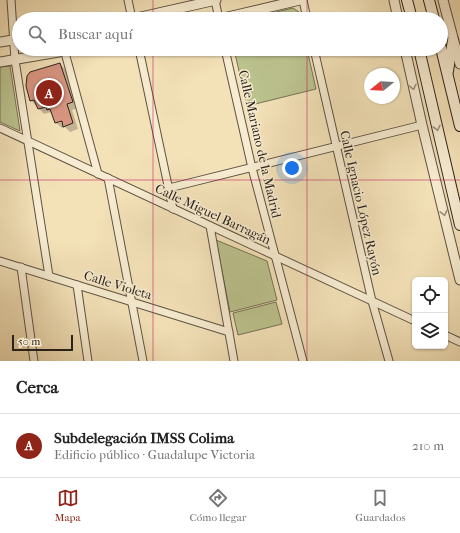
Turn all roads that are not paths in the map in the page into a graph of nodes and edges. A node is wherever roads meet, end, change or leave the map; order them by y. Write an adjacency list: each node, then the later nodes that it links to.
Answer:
1 (11, 0): 9 (street)
2 (128, 0): 10 (street)
3 (215, 0): 11 (street); 12 (street)
4 (301, 0): 13 (street); 14 (street)
5 (394, 0): 15 (street)
6 (407, 0): 16 (main road)
7 (429, 0): 17 (main road)
8 (443, 0): 18 (street)
9 (13, 12)
10 (131, 12)
11 (163, 12)
12 (218, 12)
13 (249, 12)
14 (305, 12)
15 (397, 12)
16 (410, 12)
17 (432, 12)
18 (447, 12)
19 (448, 14): 20 (street)
20 (457, 39): 34 (street); 35 (main road)
21 (12, 40): 22 (street)
22 (0, 42)
23 (15, 56): 32 (street)
24 (35, 56): 32 (street)
25 (66, 56): 42 (street)
26 (141, 56): 44 (street)
27 (228, 56): 41 (street, Calle Mariano de la Madrid)
28 (316, 56): 40 (street, Calle Ignacio López Rayón)
29 (407, 56): 36 (street, one-way to 36)
30 (421, 56): 46 (main road, one-way to 46)
31 (443, 56): 35 (main road)
32 (15, 60): 33 (street); 39 (street)
33 (0, 62)
34 (460, 64)
35 (447, 74): 37 (main road)
36 (422, 125): 40 (street); 52 (street, one-way to 52)
37 (460, 126)
38 (0, 128): 39 (street, Calle Miguel Barragán)
39 (28, 141): 42 (street, Calle Miguel Barragán); 51 (street)
40 (336, 146): 41 (street); 54 (street, Calle Ignacio López Rayón)
41 (252, 168): 44 (street); 48 (street, Calle Mariano de la Madrid)
42 (98, 174): 43 (street, Calle Miguel Barragán)
43 (108, 178): 45 (street, Calle Miguel Barragán); 55 (street)
44 (169, 188): 45 (street)
45 (173, 208): 47 (street, Calle Miguel Barragán)
46 (460, 225)
47 (210, 226): 48 (street, Calle Miguel Barragán); 57 (street)
48 (276, 256): 54 (street, Calle Miguel Barragán); 64 (street, Calle Mariano de la Madrid)
49 (0, 261): 50 (street, Calle Violeta)
50 (21, 267): 51 (street, Calle Violeta); 60 (street)
51 (49, 276): 53 (street, Calle Violeta)
52 (460, 280)
53 (77, 285): 55 (street, Calle Violeta); 61 (street)
54 (372, 301): 56 (street, Calle Miguel Barragán); 65 (street, Calle Ignacio López Rayón)
55 (132, 302): 57 (street, Calle Violeta); 62 (street)
56 (412, 320)
57 (229, 332): 63 (street)
58 (448, 336): 59 (street)
59 (460, 342)
60 (34, 361)
61 (88, 361)
62 (144, 361)
63 (234, 361)
64 (303, 361)
65 (388, 361)

